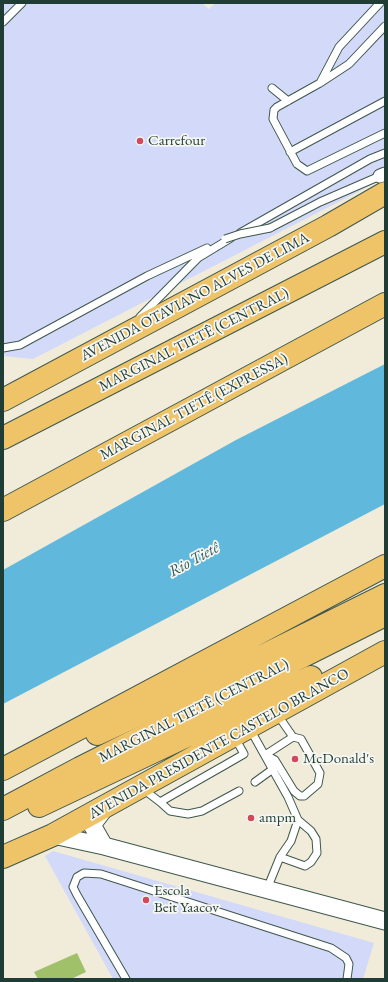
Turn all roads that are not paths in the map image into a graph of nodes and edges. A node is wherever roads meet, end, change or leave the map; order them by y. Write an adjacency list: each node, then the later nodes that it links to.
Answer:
1 (22, 3): 5 (lane)
2 (380, 3): 4 (lane)
3 (385, 5): 4 (lane)
4 (374, 10): 7 (lane)
5 (3, 22)
6 (385, 26): 7 (lane)
7 (320, 83): 10 (lane)
8 (272, 88): 10 (lane)
9 (385, 101): 12 (lane)
10 (288, 102): 12 (lane)
11 (385, 133): 12 (lane)
12 (290, 152)
13 (385, 153): 19 (lane)
14 (383, 181): 16 (highway, AVENIDA OTAVIANO ALVES DE LIMA); 20 (lane, bridge)
15 (385, 205): 16 (highway)
16 (328, 226): 19 (highway, AVENIDA OTAVIANO ALVES DE LIMA)
17 (385, 242): 22 (highway, MARGINAL TIETÊ (CENTRAL))
18 (385, 304): 23 (highway, MARGINAL TIETÊ (EXPRESSA))
19 (121, 337): 21 (highway, AVENIDA OTAVIANO ALVES DE LIMA)
20 (3, 348)
21 (3, 400)
22 (3, 438)
23 (3, 510)
24 (385, 566): 31 (highway)
25 (385, 595): 31 (highway)
26 (385, 615): 41 (highway, MARGINAL TIETÊ (CENTRAL))
27 (385, 641): 42 (highway)
28 (385, 652): 29 (highway, AVENIDA PRESIDENTE CASTELO BRANCO)
29 (276, 712): 30 (lane); 32 (highway, AVENIDA PRESIDENTE CASTELO BRANCO)
30 (293, 737): 33 (lane); 33 (lane)
31 (53, 742): 34 (highway)
32 (243, 744): 33 (lane); 37 (highway, AVENIDA PRESIDENTE CASTELO BRANCO); 39 (lane)
33 (265, 755): 35 (lane)
34 (3, 769)
35 (272, 769): 36 (lane); 43 (lane)
36 (256, 779)
37 (140, 787): 39 (lane); 40 (highway, AVENIDA PRESIDENTE CASTELO BRANCO)
38 (239, 791): 39 (lane)
39 (160, 802)
40 (109, 804): 44 (highway, AVENIDA PRESIDENTE CASTELO BRANCO); 45 (street)
41 (3, 809)
42 (3, 814)
43 (298, 820): 47 (lane); 47 (lane)
44 (53, 835): 45 (street); 46 (highway, AVENIDA PRESIDENTE CASTELO BRANCO)
45 (104, 846): 48 (street)
46 (3, 857)
47 (280, 857): 48 (lane)
48 (267, 889): 49 (street)
49 (385, 921)
50 (126, 979): 51 (lane)
51 (347, 979)

